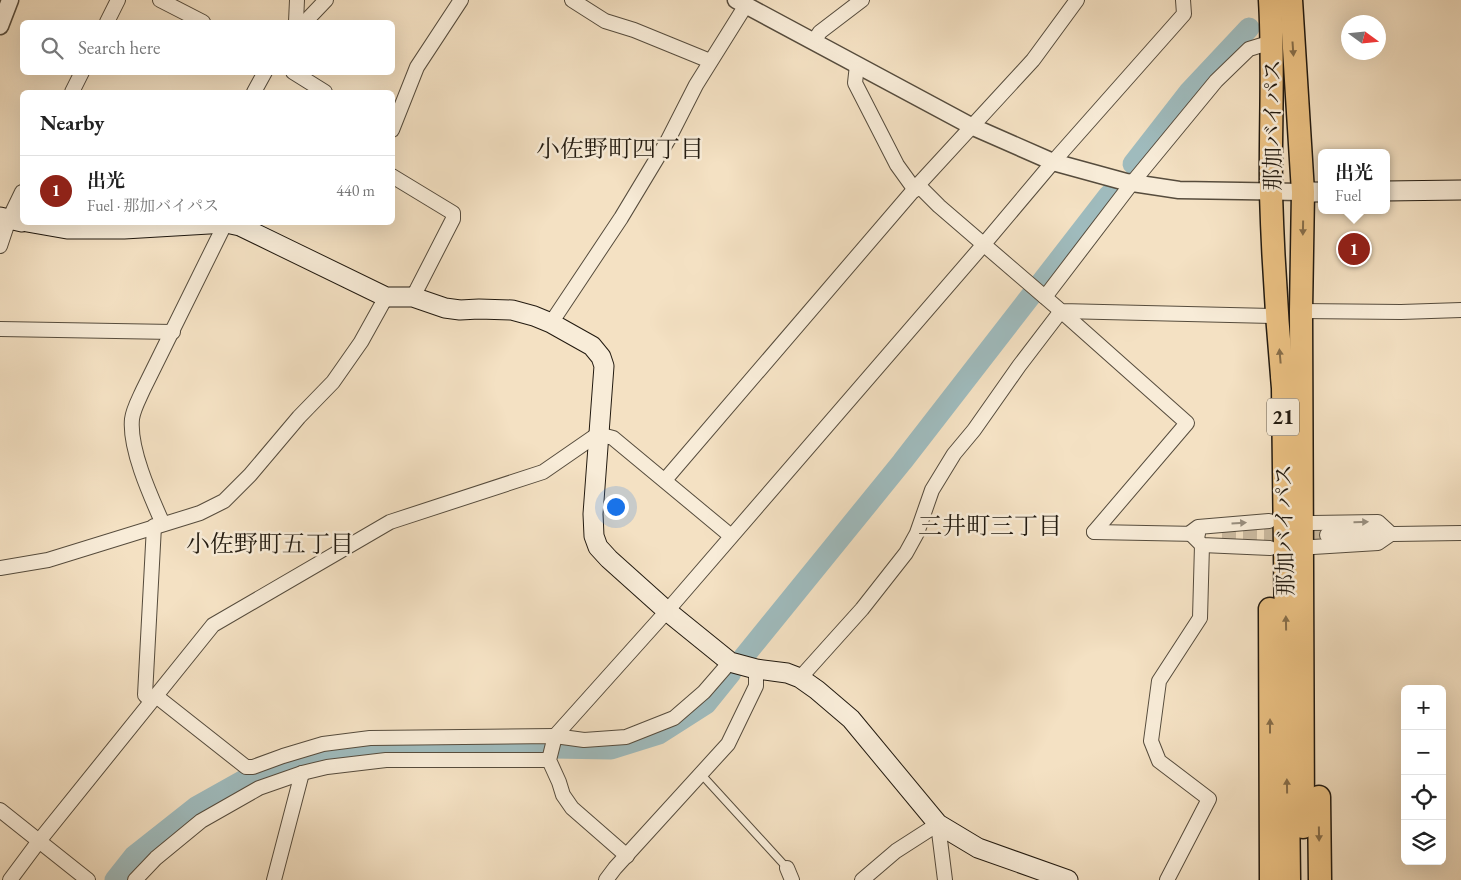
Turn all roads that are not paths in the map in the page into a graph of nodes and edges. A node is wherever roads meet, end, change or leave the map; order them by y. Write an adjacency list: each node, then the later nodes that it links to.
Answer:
1 (10, 0): 18 (street)
2 (118, 0): 14 (street)
3 (160, 0): 15 (street)
4 (298, 0): 16 (street)
5 (326, 0): 17 (street)
6 (461, 0): 29 (street)
7 (572, 0): 21 (street)
8 (862, 0): 19 (street)
9 (1077, 0): 30 (street)
10 (1183, 0): 31 (street)
11 (1270, 0): 20 (highway, 那加バイパス / 21)
12 (741, 3): 19 (street); 21 (street)
13 (1296, 3): 38 (highway, 那加バイパス / 21, one-way to 38)
14 (108, 20)
15 (199, 20)
16 (296, 20)
17 (307, 20)
18 (0, 26)
19 (814, 42): 22 (street)
20 (1272, 42): 33 (street); 37 (highway, 那加バイパス / 21)
21 (710, 61): 54 (street)
22 (857, 65): 30 (street); 34 (street)
23 (80, 75): 26 (street)
24 (263, 75): 27 (street)
25 (298, 75): 28 (street)
26 (73, 90)
27 (255, 90)
28 (322, 90)
29 (395, 125)
30 (971, 126): 31 (street); 34 (street)
31 (1052, 162): 33 (street); 45 (street)
32 (395, 178): 49 (street)
33 (1132, 183): 37 (street); 47 (street)
34 (916, 187): 45 (street); 59 (street)
35 (1461, 190): 36 (main road)
36 (1390, 191)
37 (1271, 192): 38 (street); 52 (highway, 那加バイパス / 21)
38 (1312, 192): 53 (highway, 那加バイパス / 21, one-way to 53)
39 (20, 200): 40 (street)
40 (15, 220): 46 (street)
41 (44, 225): 42 (main road)
42 (192, 225)
43 (225, 225): 56 (street)
44 (235, 225): 48 (main road)
45 (984, 244): 47 (street); 67 (street)
46 (0, 246)
47 (1039, 291): 51 (street)
48 (386, 297): 49 (main road); 61 (street)
49 (413, 297): 54 (main road)
50 (1461, 310): 53 (street)
51 (1061, 311): 52 (street); 62 (street); 74 (street)
52 (1276, 316): 57 (highway, 那加バイパス / 21, one-way to 52)
53 (1301, 322): 66 (highway); 81 (highway, 那加バイパス / 21)
54 (551, 323): 58 (main road)
55 (0, 329): 56 (street)
56 (173, 332): 61 (street)
57 (1283, 388): 60 (highway); 81 (highway, 那加バイパス / 21, one-way to 57)
58 (598, 434): 59 (street); 71 (main road); 75 (street)
59 (664, 480): 67 (street)
60 (1270, 521): 62 (street, one-way to 60); 69 (highway)
61 (159, 525): 70 (street); 75 (street)
62 (1190, 533): 64 (street); 68 (street)
63 (1461, 533): 65 (street)
64 (1222, 534)
65 (1390, 534): 66 (street); 66 (street)
66 (1317, 535): 97 (highway, one-way to 97)
67 (731, 536): 71 (street)
68 (1202, 545): 69 (street); 93 (street)
69 (1270, 548): 94 (highway, one-way to 69)
70 (0, 568)
71 (667, 611): 72 (main road); 76 (street)
72 (730, 662): 73 (main road); 76 (street)
73 (756, 669): 74 (main road); 78 (street)
74 (800, 678): 80 (main road)
75 (153, 698): 76 (street); 82 (street)
76 (552, 748): 77 (street); 83 (street)
77 (302, 773): 87 (street); 88 (street)
78 (701, 774): 83 (street); 84 (lane)
79 (0, 810): 82 (street)
80 (938, 824): 90 (street); 91 (street); 92 (main road)
81 (1296, 834): 95 (highway, 那加バイパス / 21); 96 (highway, 那加バイパス / 21)
82 (39, 841): 85 (street); 86 (street)
83 (627, 856): 89 (street)
84 (789, 874)
85 (10, 880)
86 (88, 880)
87 (135, 880)
88 (274, 880)
89 (606, 880)
90 (862, 880)
91 (945, 880)
92 (1068, 880)
93 (1167, 880)
94 (1271, 880)
95 (1289, 880)
96 (1305, 880)
97 (1320, 880)

